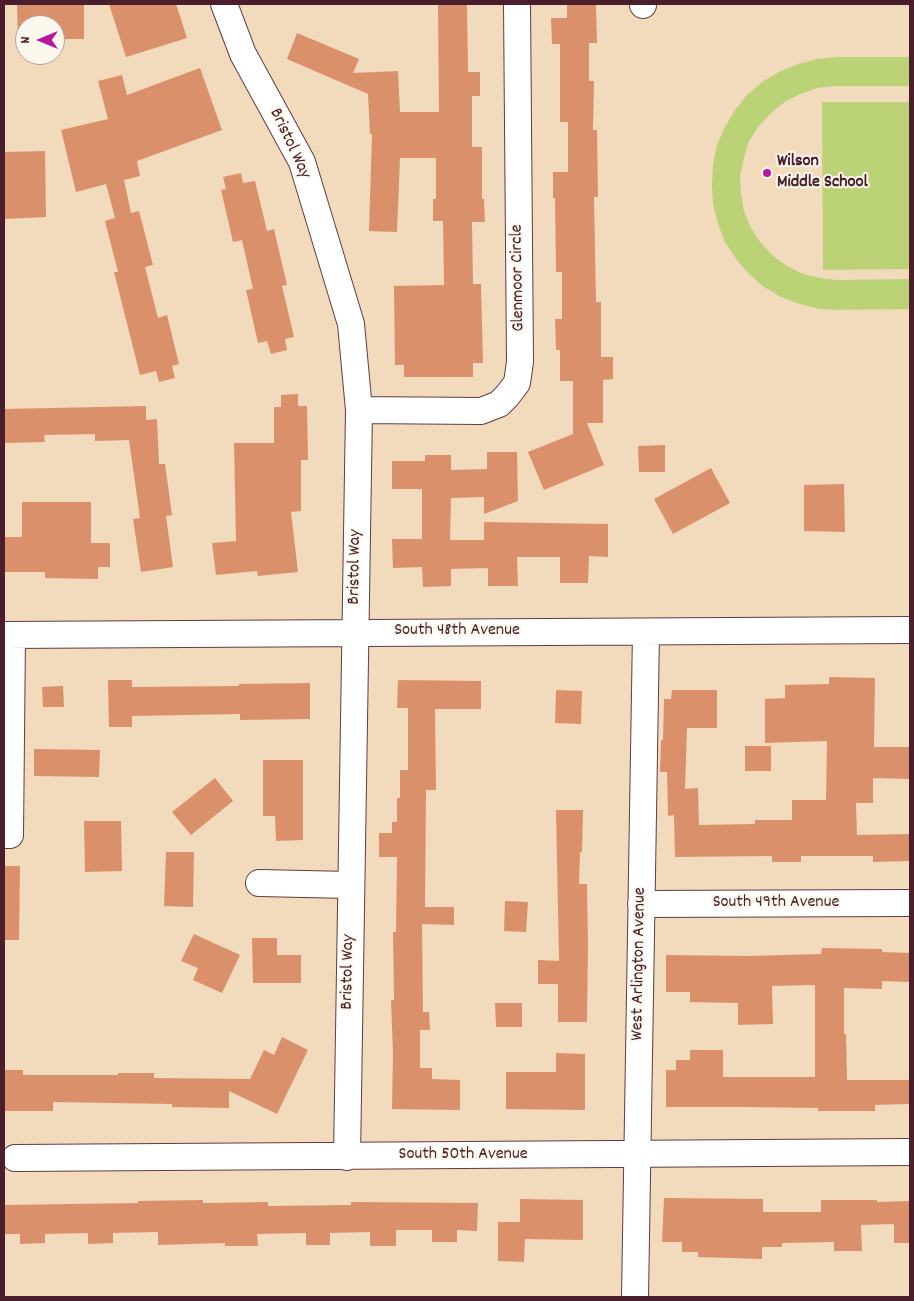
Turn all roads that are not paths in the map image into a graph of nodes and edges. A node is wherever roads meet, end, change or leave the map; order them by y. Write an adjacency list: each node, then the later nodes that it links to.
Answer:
1 (224, 4): 3 (street, Bristol Way)
2 (517, 4): 3 (street, Glenmoor Circle)
3 (359, 410): 5 (street, Bristol Way)
4 (910, 630): 6 (street, South 48th Avenue)
5 (355, 632): 6 (street, South 48th Avenue); 7 (street, South 48th Avenue); 10 (street, Bristol Way)
6 (646, 632): 12 (street, West Arlington Avenue)
7 (8, 635): 8 (street)
8 (4, 835)
9 (259, 883): 10 (street)
10 (350, 886): 15 (street, Bristol Way)
11 (910, 903): 12 (street, South 49th Avenue)
12 (641, 904): 14 (street, West Arlington Avenue)
13 (910, 1152): 14 (street, South 50th Avenue)
14 (637, 1155): 15 (street, South 50th Avenue); 17 (street, West Arlington Avenue)
15 (347, 1157): 16 (street, South 50th Avenue)
16 (16, 1158)
17 (636, 1297)

